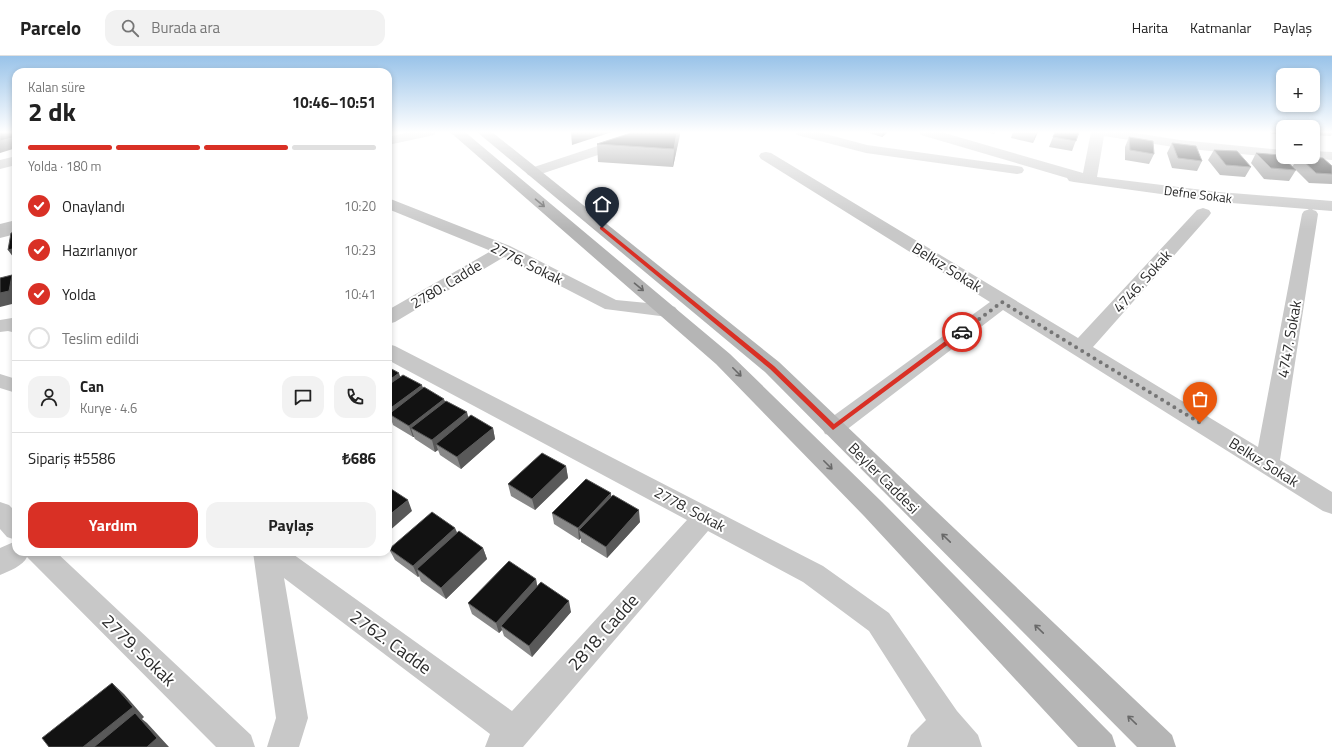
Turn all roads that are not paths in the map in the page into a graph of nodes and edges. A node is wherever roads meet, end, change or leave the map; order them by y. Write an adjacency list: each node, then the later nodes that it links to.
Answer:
1 (506, 164): 8 (main road, Beyler Caddesi)
2 (512, 164): 8 (main road, Beyler Caddesi)
3 (555, 164): 8 (street)
4 (779, 164): 19 (street, Belkız Sokak)
5 (976, 164): 9 (street)
6 (1036, 164): 9 (street, Defne Sokak)
7 (1092, 164): 9 (street)
8 (522, 175): 20 (main road, Beyler Caddesi, one-way to 20); 28 (main road, Beyler Caddesi)
9 (1089, 180): 11 (street, Defne Sokak)
10 (392, 206): 18 (street, 2776. Sokak)
11 (1332, 206)
12 (1203, 213): 24 (street, 4746. Sokak)
13 (1310, 214): 29 (street, 4747. Sokak)
14 (12, 226): 15 (street)
15 (0, 229)
16 (12, 232): 17 (lane)
17 (0, 235)
18 (504, 250): 20 (street, 2776. Sokak); 21 (street, 2780. Cadde)
19 (1002, 302): 24 (street, Belkız Sokak); 28 (street)
20 (668, 312): 45 (main road, Beyler Caddesi, one-way to 45)
21 (392, 316)
22 (12, 324): 23 (street)
23 (0, 326)
24 (1080, 350): 29 (street, Belkız Sokak)
25 (392, 353): 32 (street, 2778. Sokak)
26 (0, 381): 27 (street)
27 (12, 385)
28 (833, 428): 46 (main road, Beyler Caddesi, one-way to 28)
29 (1267, 464): 30 (street, Belkız Sokak)
30 (1332, 504)
31 (0, 512): 33 (street)
32 (705, 517): 39 (street, 2778. Sokak); 40 (street, 2818. Cadde)
33 (12, 525)
34 (12, 555): 38 (street)
35 (42, 556): 41 (street, 2779. Sokak)
36 (268, 556): 42 (street)
37 (272, 556): 40 (street, 2762. Cadde)
38 (0, 563)
39 (946, 722): 43 (street); 44 (street, 2778. Sokak)
40 (507, 740)
41 (239, 747)
42 (283, 747)
43 (923, 747)
44 (966, 747)
45 (1100, 747)
46 (1160, 747)

